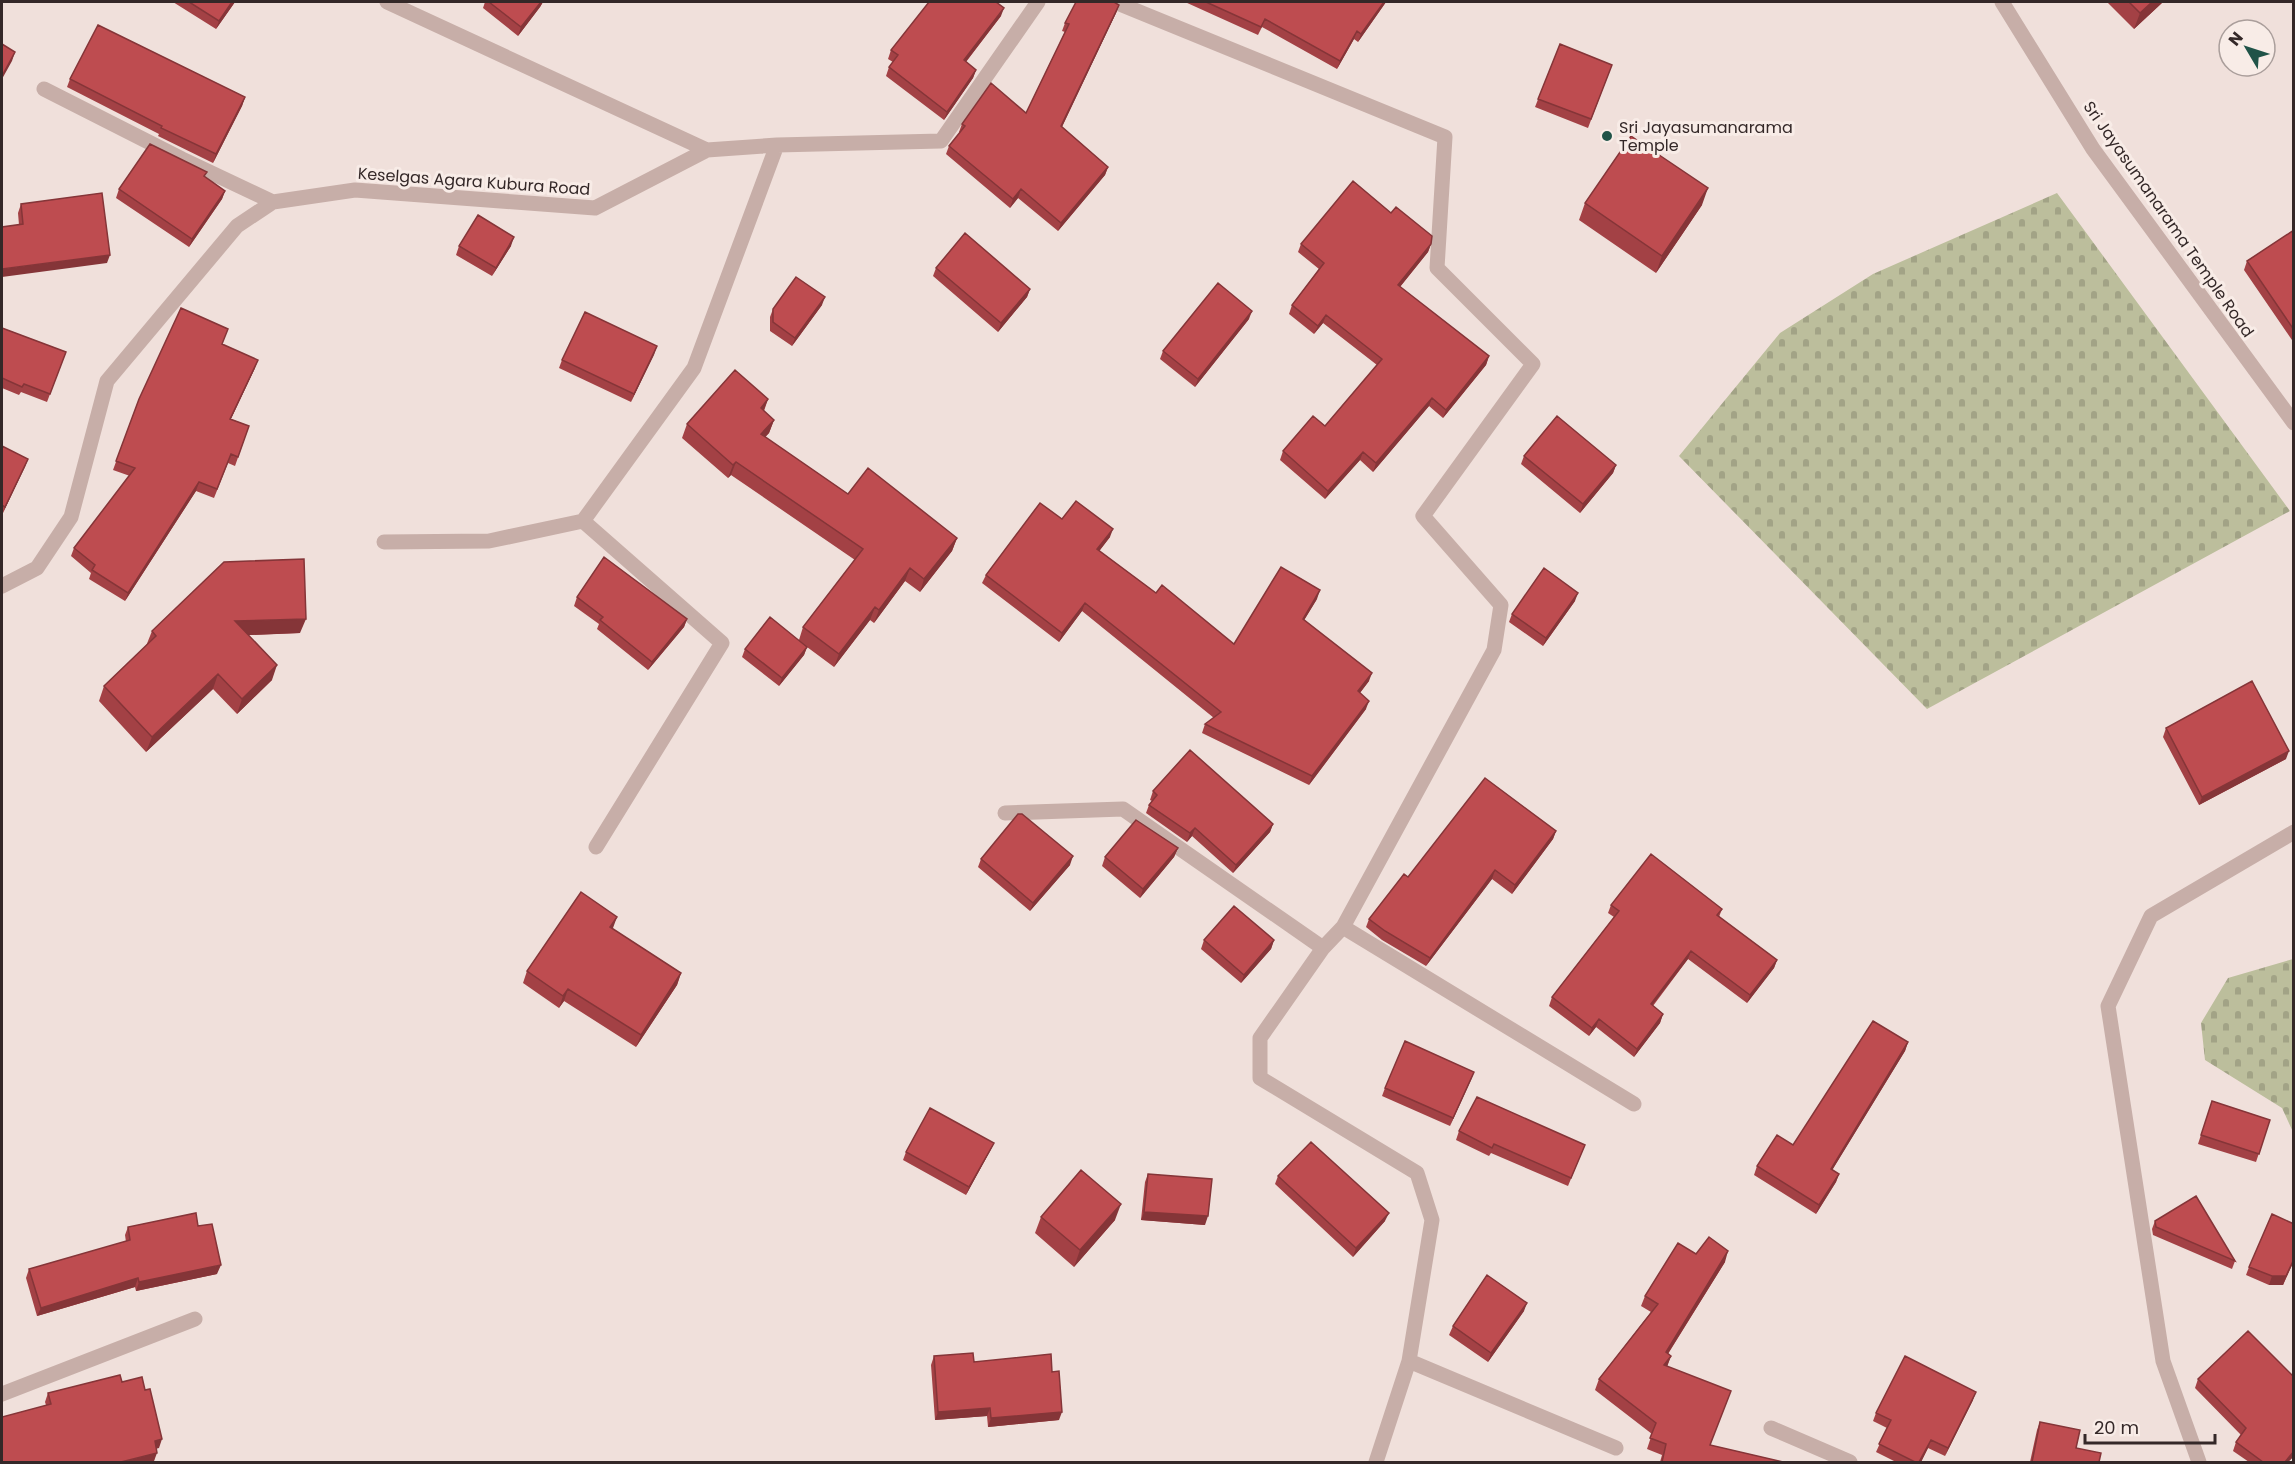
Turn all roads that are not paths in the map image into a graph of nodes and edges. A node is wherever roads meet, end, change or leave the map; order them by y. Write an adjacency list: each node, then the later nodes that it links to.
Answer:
1 (387, 2): 7 (street)
2 (1038, 2): 6 (street, Keselgas Agara Kubura Road)
3 (1115, 2): 16 (street)
4 (2002, 2): 9 (street, Sri Jayasumanarama Temple Road)
5 (44, 89): 8 (street)
6 (777, 145): 7 (street, Keselgas Agara Kubura Road); 10 (street)
7 (707, 150): 8 (street, Keselgas Agara Kubura Road)
8 (273, 202): 12 (street, Keselgas Agara Kubura Road)
9 (2294, 423)
10 (583, 521): 11 (street); 15 (street)
11 (384, 542)
12 (2, 586)
13 (1005, 813): 17 (street)
14 (2294, 832): 26 (street)
15 (596, 847)
16 (1342, 927): 17 (street); 18 (street)
17 (1323, 948): 20 (street)
18 (1634, 1104)
19 (195, 1319): 21 (street)
20 (1409, 1360): 23 (street); 24 (street)
21 (2, 1394)
22 (1771, 1428): 25 (street)
23 (1616, 1448)
24 (1376, 1462)
25 (1850, 1462)
26 (2199, 1462)

